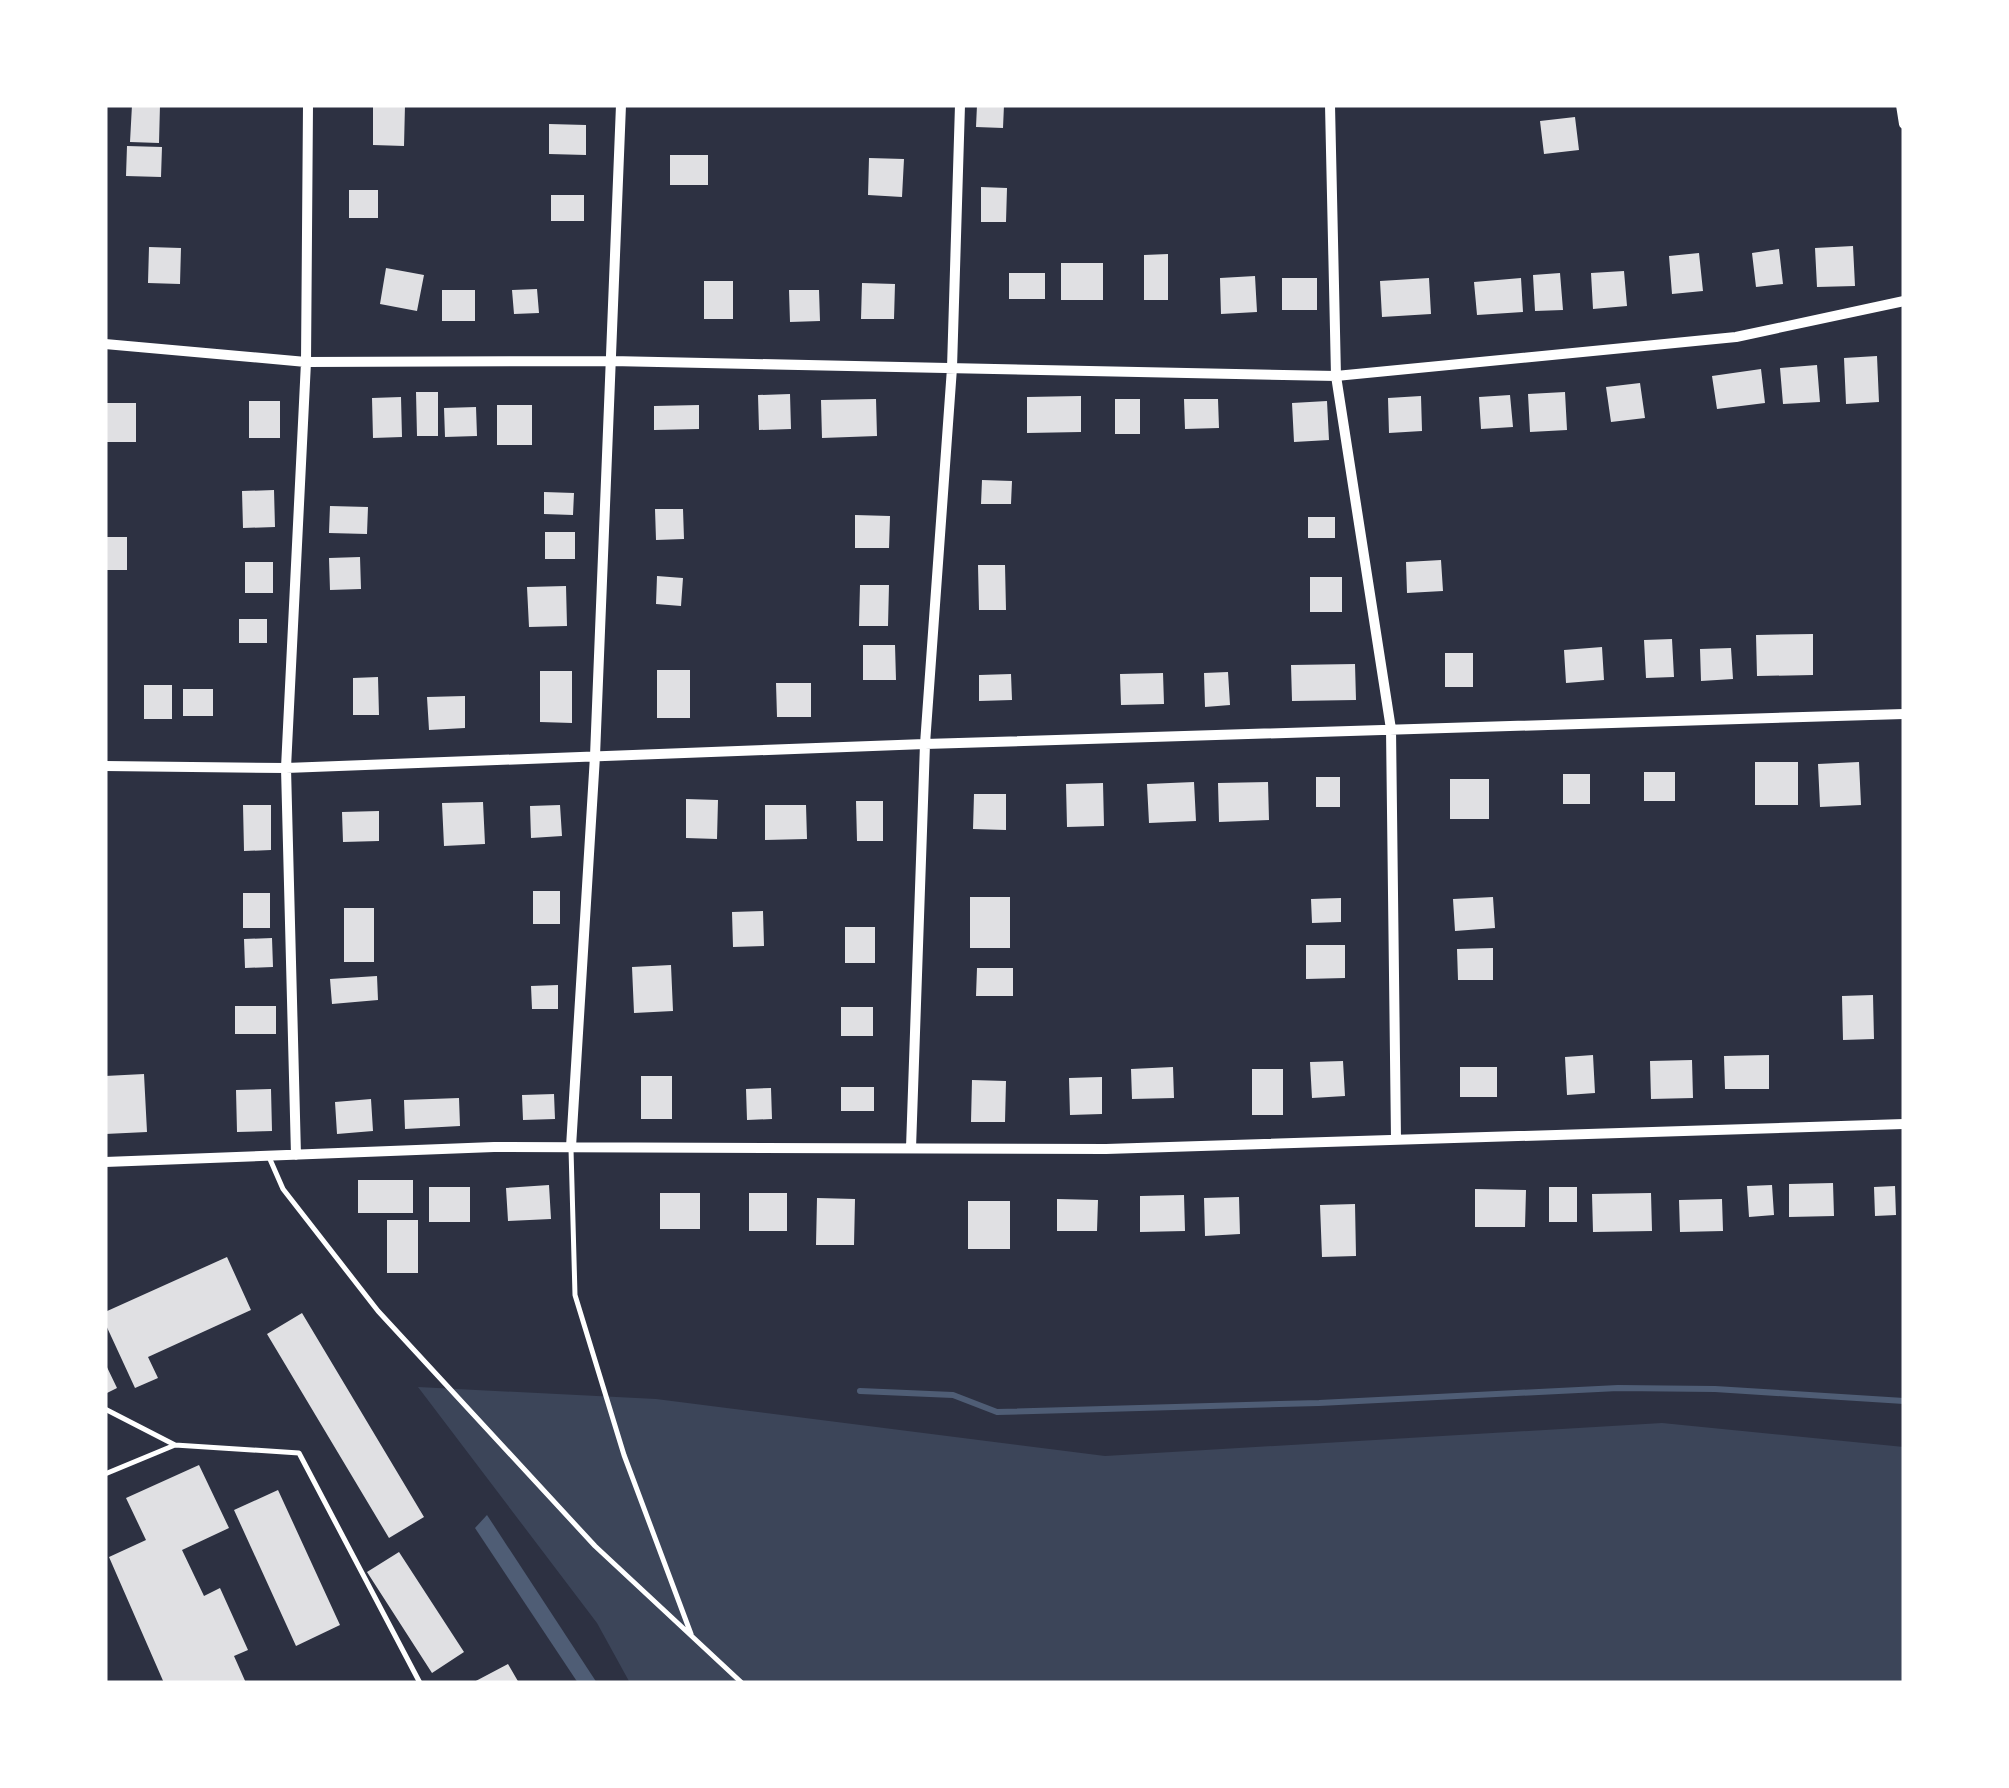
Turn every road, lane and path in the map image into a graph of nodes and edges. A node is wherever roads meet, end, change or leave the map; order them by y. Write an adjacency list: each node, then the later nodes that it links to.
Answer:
1 (308, 105): 9 (street)
2 (621, 105): 10 (street)
3 (960, 105): 11 (street)
4 (1330, 105): 12 (street)
5 (1901, 105): 6 (street)
6 (1904, 124)
7 (1904, 301): 12 (street)
8 (105, 344): 9 (street)
9 (306, 362): 10 (street); 18 (street)
10 (612, 362): 11 (street); 16 (street)
11 (952, 368): 12 (street); 15 (street)
12 (1336, 376): 14 (street)
13 (1904, 714): 14 (street)
14 (1391, 729): 15 (street); 20 (street)
15 (925, 744): 16 (street); 22 (street)
16 (595, 756): 18 (street); 21 (street)
17 (105, 766): 18 (street)
18 (286, 768): 23 (street)
19 (1904, 1124): 20 (street)
20 (1396, 1140): 22 (street)
21 (571, 1147): 22 (street); 23 (street); 29 (lane)
22 (911, 1148)
23 (296, 1154): 24 (street)
24 (268, 1157): 25 (street); 29 (lane)
25 (105, 1162)
26 (105, 1409): 27 (lane)
27 (175, 1446): 28 (lane); 30 (lane)
28 (105, 1474)
29 (692, 1636): 31 (lane)
30 (420, 1683)
31 (742, 1683)

